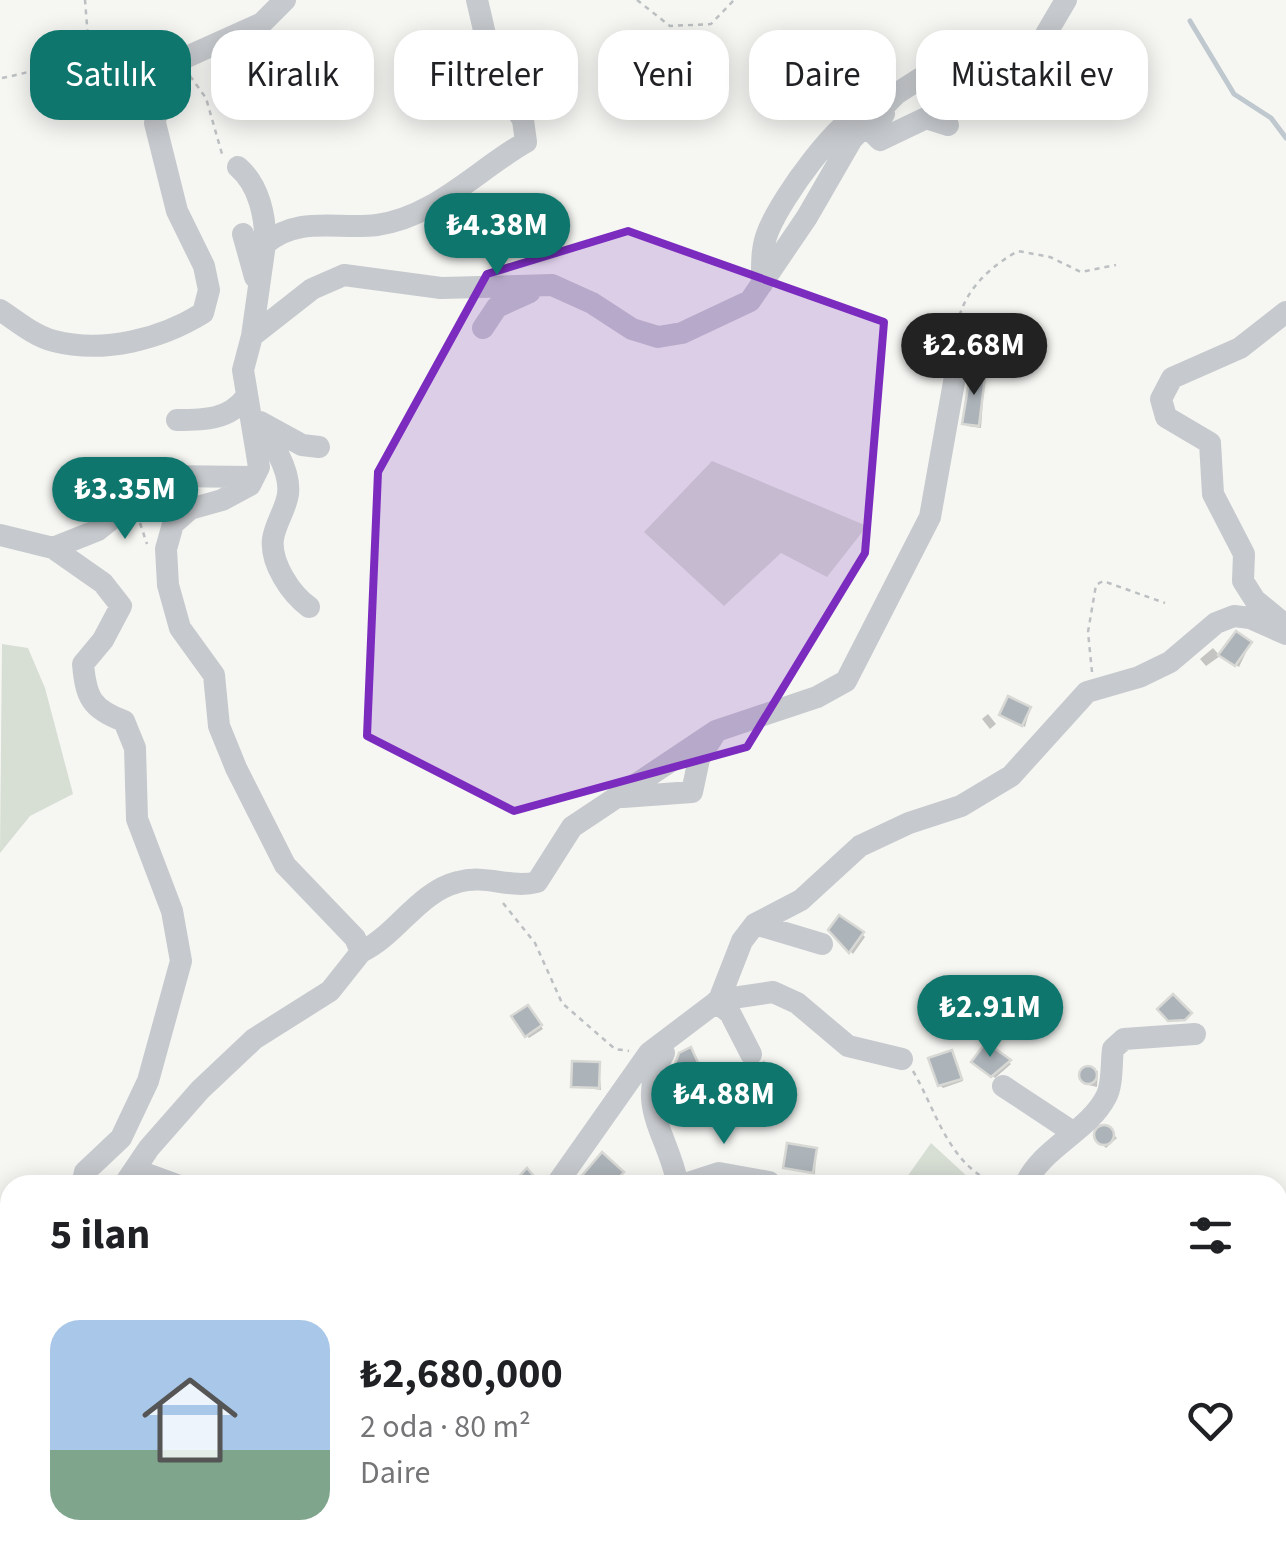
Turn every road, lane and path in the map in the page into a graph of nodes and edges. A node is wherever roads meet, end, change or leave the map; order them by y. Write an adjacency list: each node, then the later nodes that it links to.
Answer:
1 (84, 0): 9 (path)
2 (284, 0): 7 (street)
3 (477, 0): 16 (street)
4 (638, 0): 5 (path)
5 (734, 0)
6 (1066, 0): 10 (street)
7 (191, 58)
8 (191, 77): 15 (path)
9 (2, 78)
10 (896, 95)
11 (155, 120): 19 (street)
12 (871, 120): 18 (street)
13 (879, 120): 14 (street)
14 (948, 125)
15 (238, 167): 16 (street)
16 (254, 239): 22 (street)
17 (1116, 264): 23 (path)
18 (552, 285): 21 (street); 22 (street)
19 (0, 310)
20 (1286, 312): 32 (street)
21 (482, 328)
22 (252, 336): 24 (street)
23 (956, 370): 35 (street)
24 (250, 410): 25 (street); 26 (street); 27 (street); 31 (street)
25 (177, 420)
26 (319, 447)
27 (254, 476): 29 (street); 40 (street)
28 (0, 535): 29 (street)
29 (53, 548): 49 (street)
30 (1165, 603): 34 (path)
31 (310, 606)
32 (1286, 626)
33 (1286, 634): 34 (street)
34 (1094, 688): 38 (street)
35 (716, 731): 36 (street); 36 (street)
36 (610, 801): 40 (street)
37 (497, 896): 44 (path)
38 (756, 924): 39 (street); 41 (street)
39 (822, 944)
40 (362, 952): 50 (street)
41 (718, 1001): 42 (street); 45 (street); 46 (street)
42 (678, 1030): 44 (street); 52 (street)
43 (1195, 1034): 48 (street)
44 (648, 1053): 51 (street)
45 (751, 1054)
46 (902, 1059): 53 (path)
47 (1004, 1086): 48 (street)
48 (1071, 1132): 54 (street)
49 (84, 1175)
50 (132, 1175)
51 (563, 1175)
52 (678, 1175)
53 (979, 1175)
54 (1033, 1175)

